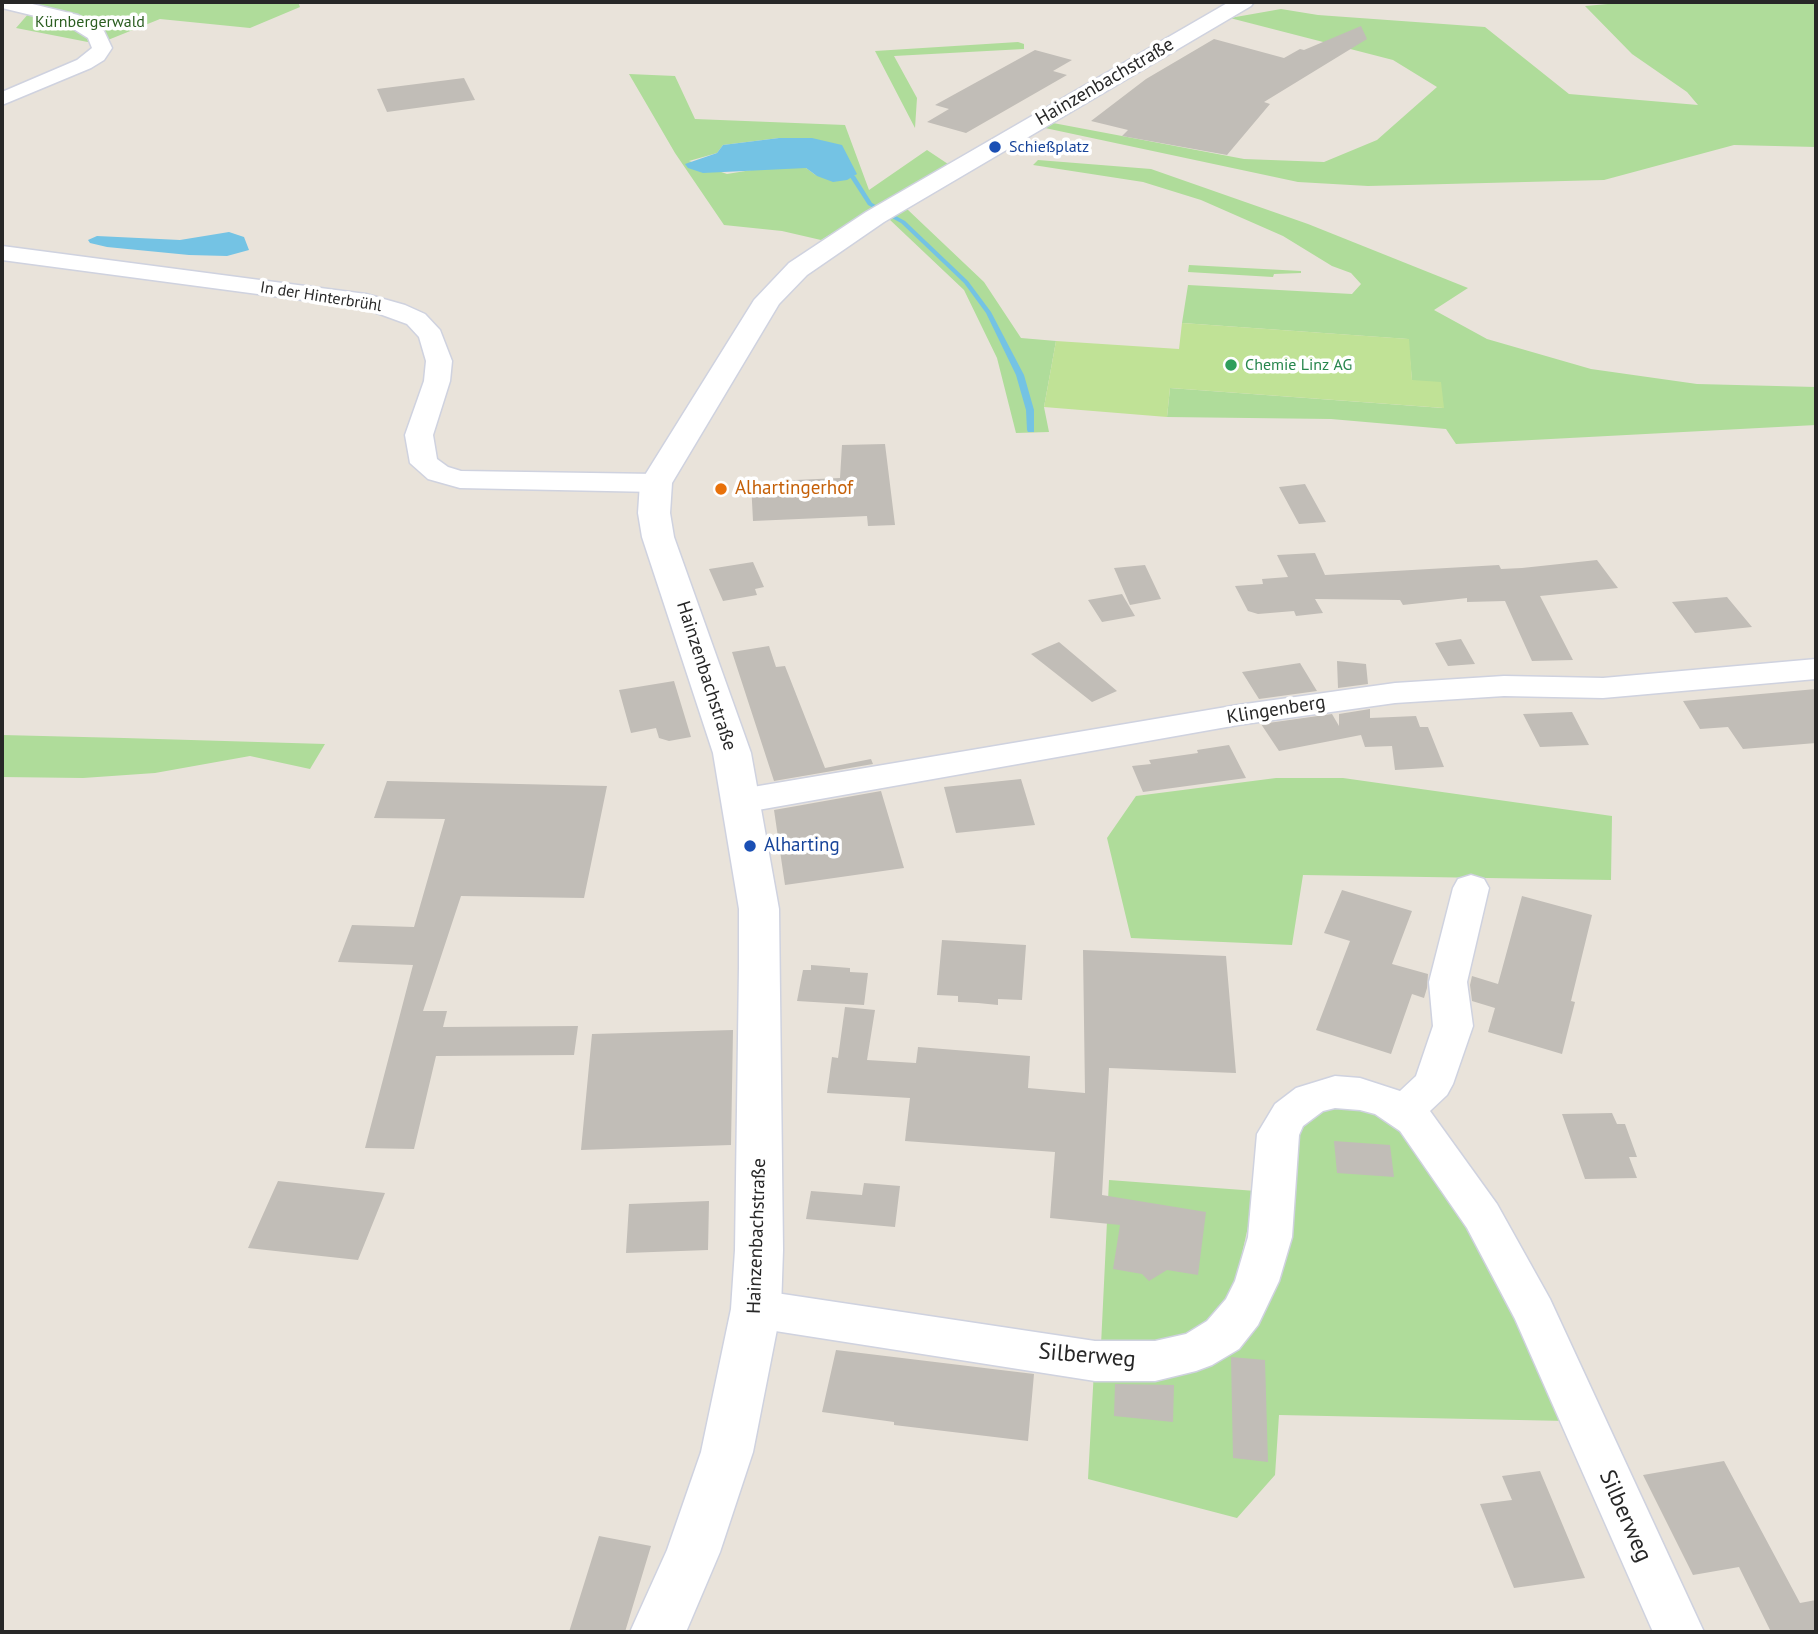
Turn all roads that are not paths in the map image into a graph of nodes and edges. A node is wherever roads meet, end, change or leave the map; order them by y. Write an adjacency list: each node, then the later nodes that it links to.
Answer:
1 (2, 2): 3 (street)
2 (1244, 2): 5 (street, Hainzenbachstraße)
3 (2, 99)
4 (2, 253): 5 (street, In der Hinterbrühl)
5 (656, 483): 7 (street, Hainzenbachstraße)
6 (1816, 668): 7 (street, Klingenberg)
7 (741, 802): 10 (street, Hainzenbachstraße)
8 (1471, 888): 9 (street)
9 (1402, 1112): 10 (street, Silberweg); 12 (street, Silberweg)
10 (756, 1309): 11 (street, Hainzenbachstraße)
11 (659, 1632)
12 (1679, 1632)

